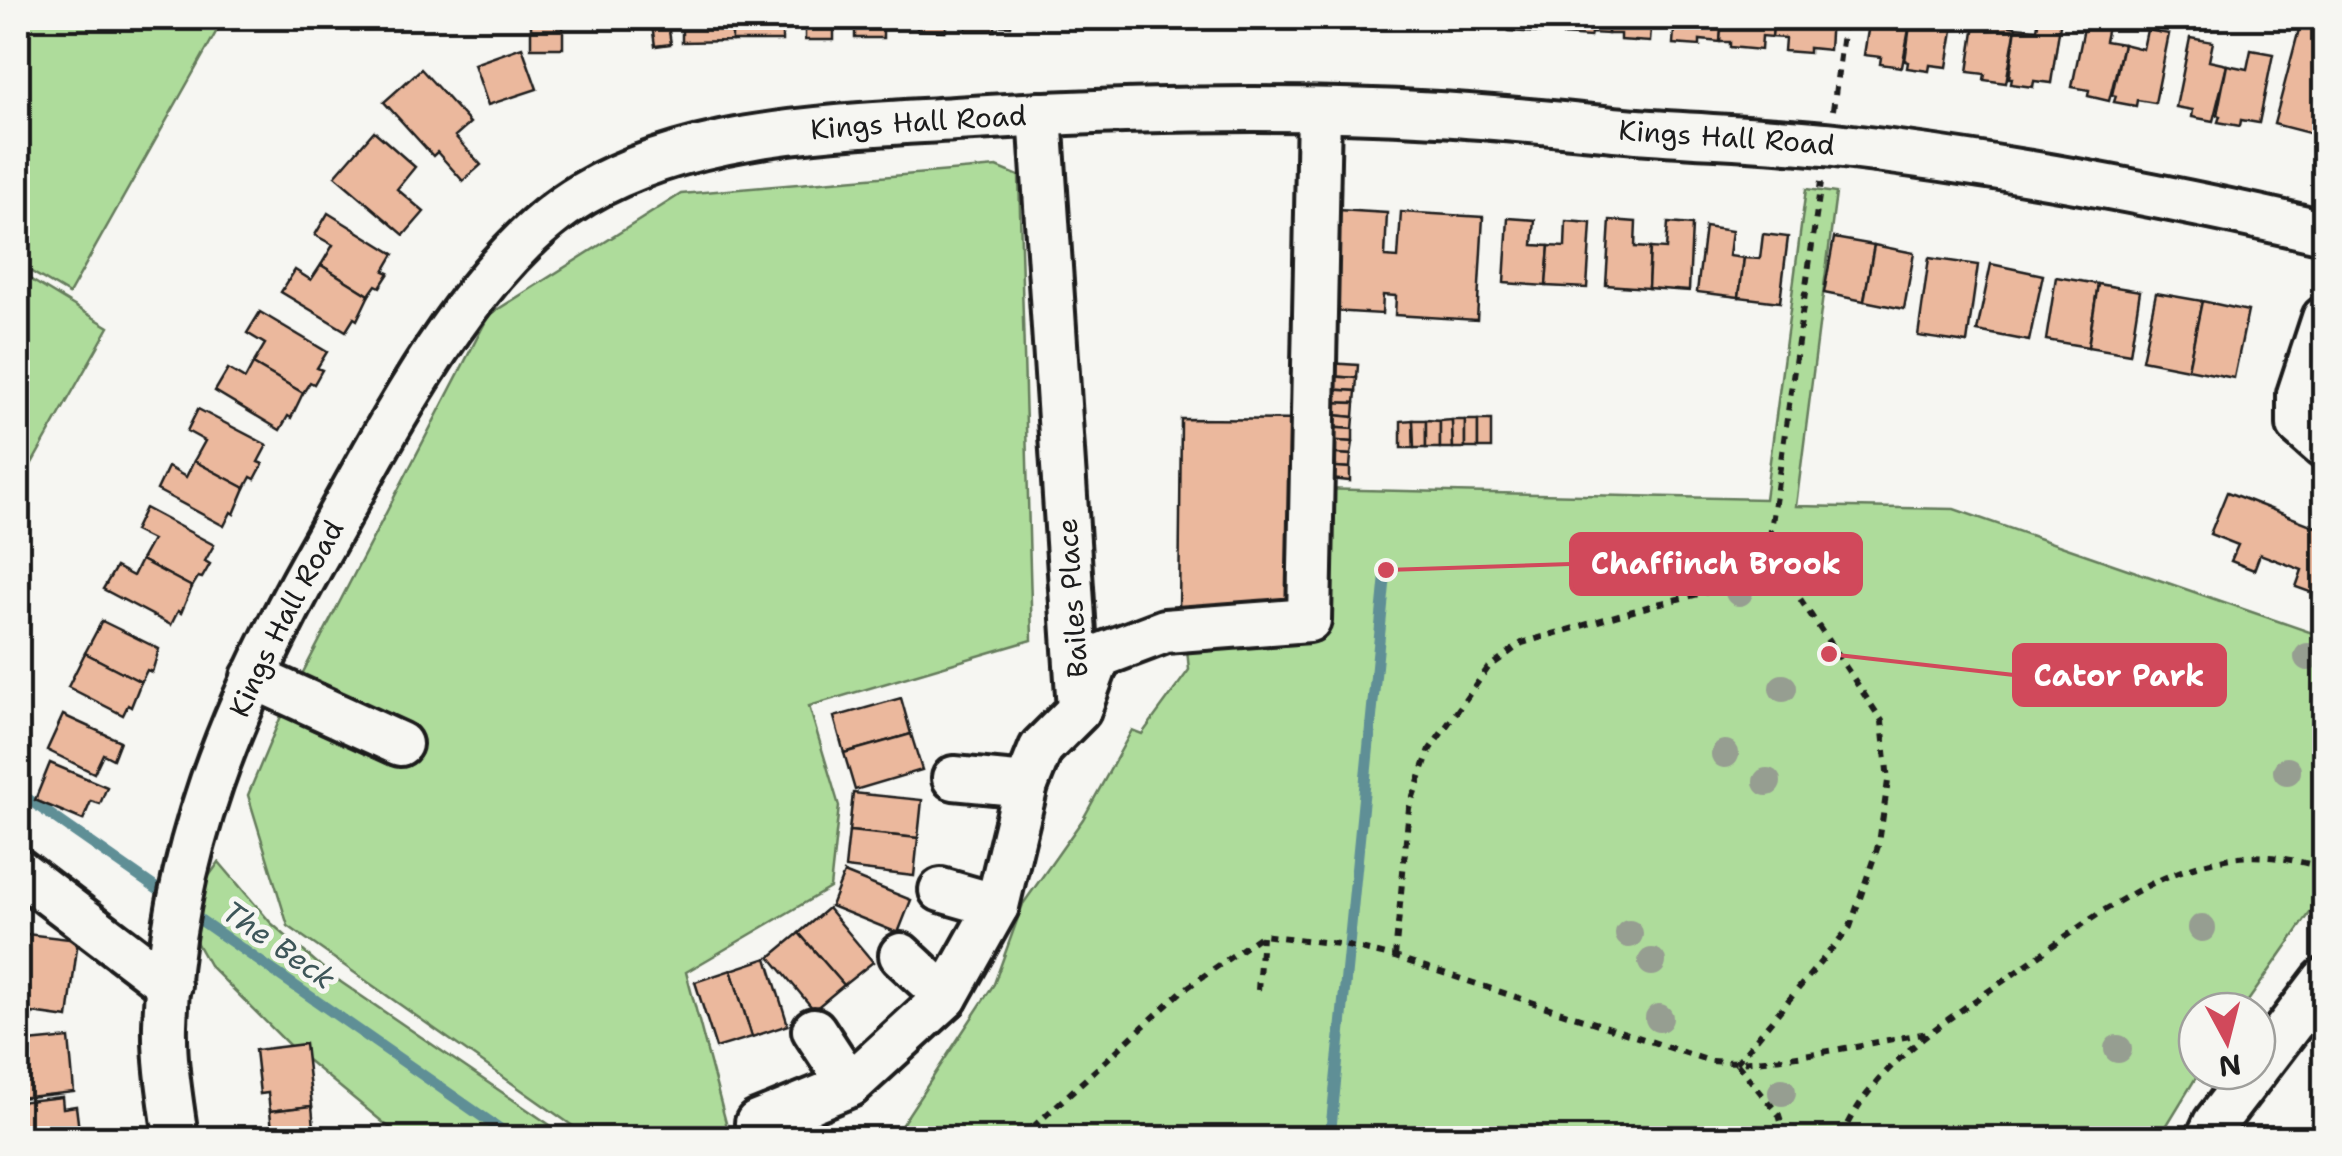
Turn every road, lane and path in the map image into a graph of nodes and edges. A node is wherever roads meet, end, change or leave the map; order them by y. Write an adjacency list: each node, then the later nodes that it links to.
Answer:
1 (1845, 18): 4 (path)
2 (1319, 110): 3 (street, Kings Hall Road); 4 (street, Kings Hall Road); 10 (street)
3 (1040, 114): 9 (street, Kings Hall Road); 10 (street, Bailes Place)
4 (1828, 144): 5 (street, Kings Hall Road); 8 (path)
5 (2324, 232)
6 (2324, 318): 7 (street)
7 (2324, 447)
8 (1768, 550): 20 (path); 28 (path)
9 (253, 677): 11 (street); 22 (street, Kings Hall Road)
10 (1079, 710): 13 (street, Bailes Place)
11 (400, 744)
12 (954, 778): 13 (street)
13 (1026, 785): 17 (street, Bailes Place)
14 (2324, 868): 26 (path)
15 (18, 870): 22 (street)
16 (941, 890): 17 (street)
17 (998, 906): 24 (street, Bailes Place)
18 (1262, 935): 20 (path); 23 (path); 32 (path)
19 (902, 955): 24 (street)
20 (1394, 957): 28 (path)
21 (2324, 980): 27 (street)
22 (169, 985): 33 (street, Kings Hall Road)
23 (1258, 990)
24 (946, 997): 29 (street, Bailes Place)
25 (814, 1030): 29 (street)
26 (1929, 1033): 28 (path); 35 (path)
27 (2277, 1042)
28 (1736, 1063): 34 (path)
29 (850, 1085): 31 (street, Bailes Place)
30 (2240, 1091): 36 (street)
31 (757, 1123)
32 (1027, 1136)
33 (176, 1138)
34 (1786, 1138)
35 (1841, 1138)
36 (2208, 1138)

